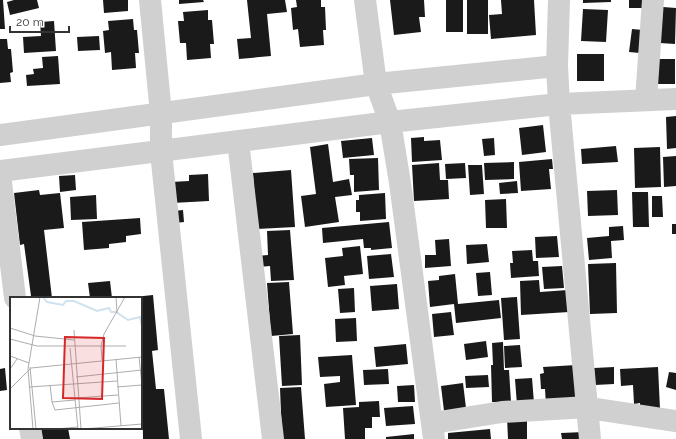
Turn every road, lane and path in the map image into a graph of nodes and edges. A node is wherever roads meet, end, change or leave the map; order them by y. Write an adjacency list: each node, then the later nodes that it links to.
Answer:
1 (150, 0): 10 (street)
2 (365, 0): 6 (street)
3 (559, 0): 5 (street)
4 (653, 0): 8 (street)
5 (557, 66): 6 (street); 9 (street)
6 (376, 84): 10 (street); 11 (street)
7 (676, 99): 8 (street)
8 (646, 100): 9 (street)
9 (559, 104): 11 (street); 17 (street)
10 (161, 114): 12 (street); 14 (street)
11 (390, 122): 13 (street); 20 (street)
12 (0, 135)
13 (238, 142): 14 (street); 23 (street)
14 (161, 152): 15 (street); 22 (street)
15 (0, 173): 16 (street)
16 (15, 297)
17 (588, 407): 18 (street); 20 (street); 24 (street)
18 (676, 421)
19 (30, 429): 21 (street)
20 (433, 431)
21 (32, 439)
22 (191, 439)
23 (273, 439)
24 (590, 439)

